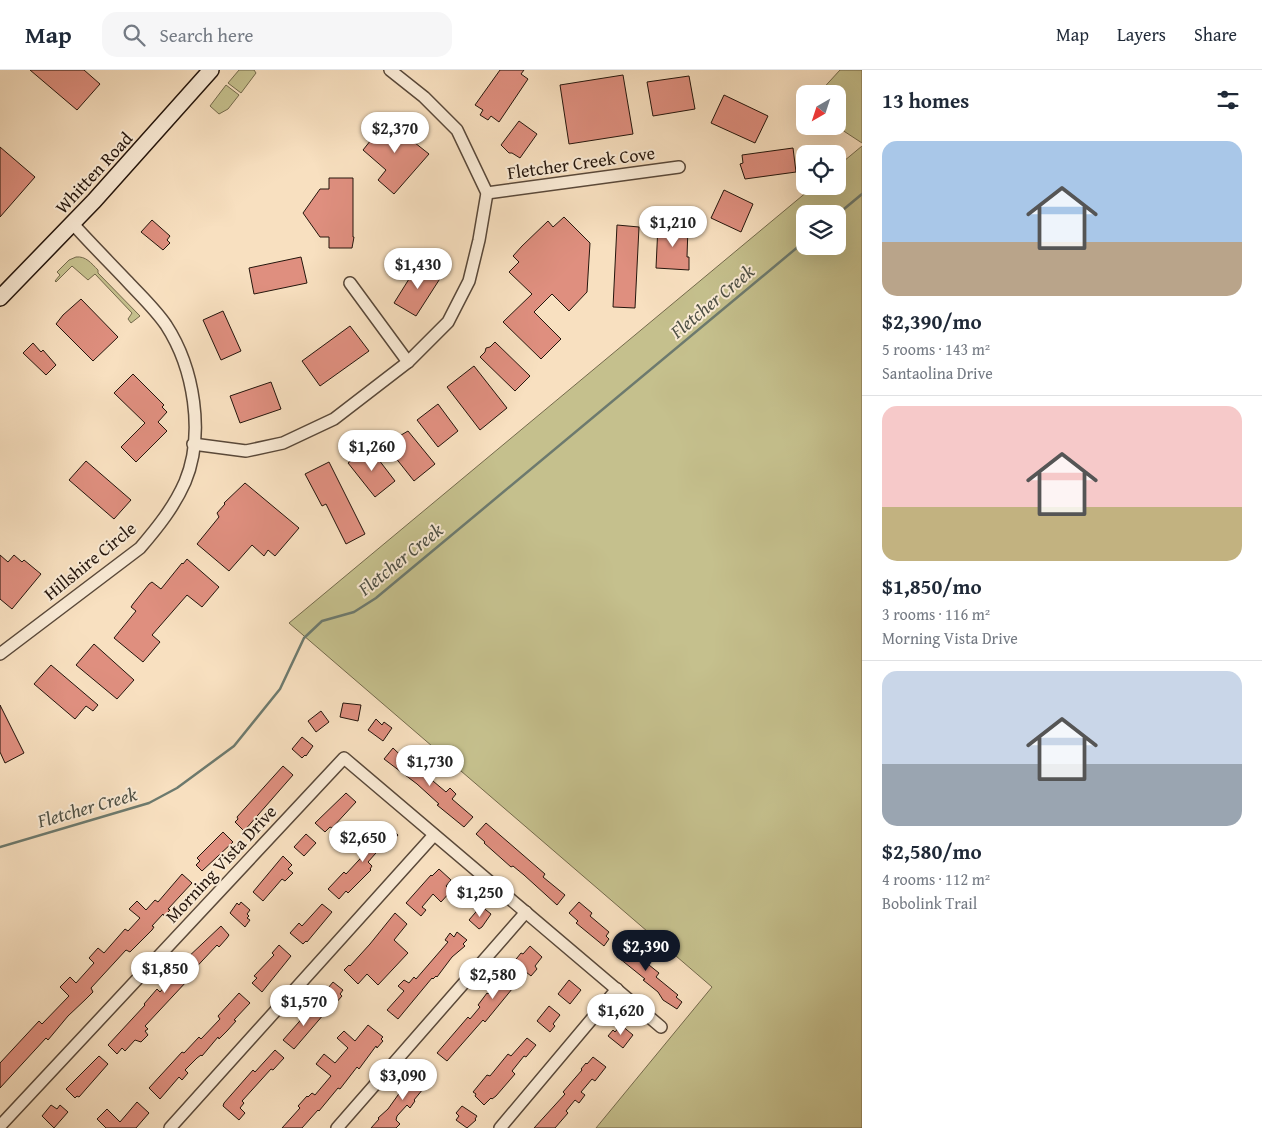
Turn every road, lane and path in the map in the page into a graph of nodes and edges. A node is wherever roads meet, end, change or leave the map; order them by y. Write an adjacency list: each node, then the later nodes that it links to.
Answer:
1 (211, 70): 5 (main road, Whitten Road)
2 (390, 70): 4 (street)
3 (679, 167): 4 (street, Fletcher Creek Cove)
4 (487, 193): 8 (street)
5 (73, 224): 7 (main road, Whitten Road); 9 (street, Hillshire Circle)
6 (350, 283): 8 (street)
7 (0, 298)
8 (408, 362): 9 (street)
9 (193, 444): 10 (street, Hillshire Circle)
10 (0, 654)
11 (434, 835): 12 (street); 15 (street, Morning Vista Drive); 16 (street)
12 (526, 912): 13 (street); 17 (street)
13 (617, 990): 14 (street); 18 (street)
14 (661, 1028)
15 (6, 1125)
16 (170, 1128)
17 (337, 1128)
18 (500, 1128)

